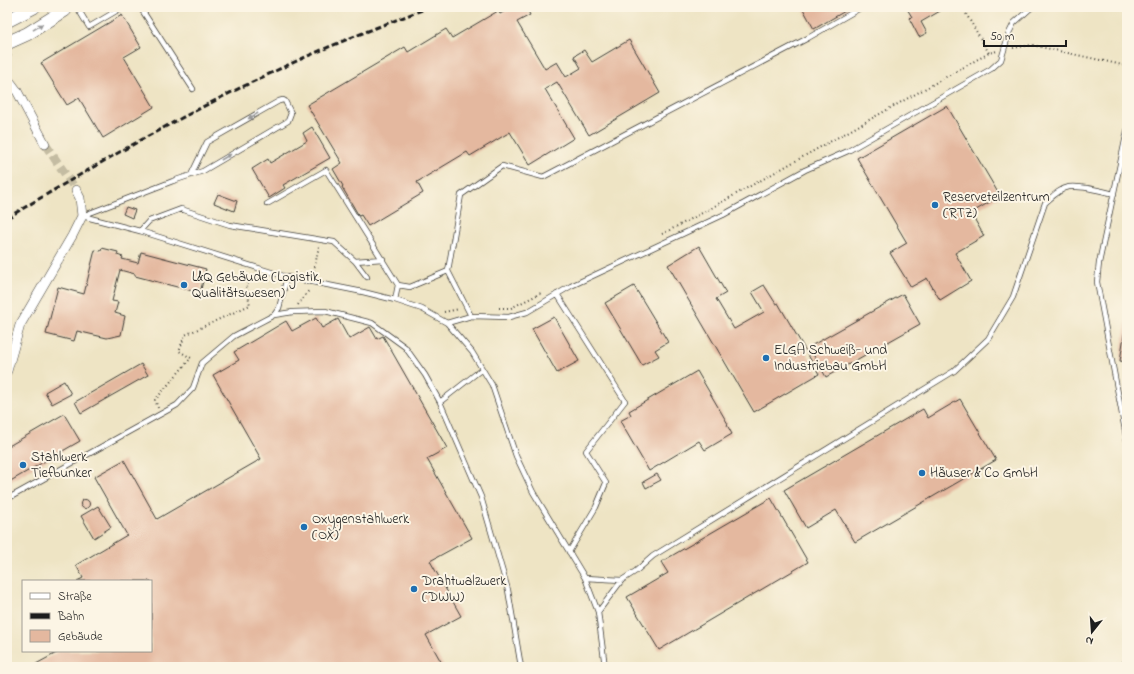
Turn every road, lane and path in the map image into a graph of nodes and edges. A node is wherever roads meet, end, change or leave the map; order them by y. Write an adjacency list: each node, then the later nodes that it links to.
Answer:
1 (34, 7): 9 (main road)
2 (66, 7): 10 (main road, one-way to 2)
3 (77, 7): 4 (lane)
4 (124, 7)
5 (140, 7): 15 (lane)
6 (862, 7): 28 (lane)
7 (962, 7): 12 (path)
8 (1032, 7): 11 (lane)
9 (7, 21)
10 (7, 43)
11 (1005, 50): 12 (path); 13 (path); 33 (lane)
12 (989, 52): 24 (path)
13 (1127, 66)
14 (7, 84): 17 (street)
15 (193, 89)
16 (1127, 131): 20 (lane)
17 (45, 144)
18 (191, 175): 18 (lane, one-way to 18); 22 (lane)
19 (76, 190): 22 (street)
20 (1114, 194): 45 (lane); 49 (lane)
21 (267, 204): 25 (lane)
22 (82, 216): 23 (lane); 42 (street)
23 (140, 231): 26 (lane); 27 (lane)
24 (660, 235)
25 (383, 259): 26 (lane); 31 (lane)
26 (355, 261): 30 (lane)
27 (266, 271): 29 (lane); 44 (path)
28 (448, 271): 31 (lane); 35 (lane)
29 (287, 277): 34 (lane); 37 (lane)
30 (367, 277)
31 (398, 285): 34 (lane)
32 (547, 291): 36 (path)
33 (558, 294): 38 (lane); 47 (lane)
34 (395, 300): 39 (lane)
35 (467, 308): 38 (lane); 39 (path)
36 (497, 308)
37 (274, 315): 43 (lane); 44 (lane)
38 (471, 316): 40 (lane)
39 (436, 318): 40 (lane)
40 (447, 323): 41 (lane)
41 (482, 369): 43 (lane); 47 (lane)
42 (7, 371)
43 (440, 402): 52 (lane)
44 (161, 414): 46 (lane)
45 (1127, 441)
46 (7, 499)
47 (569, 552): 48 (lane)
48 (585, 578): 49 (lane); 50 (lane)
49 (622, 580): 50 (lane)
50 (598, 612): 53 (lane)
51 (1127, 660): 54 (lane)
52 (521, 667)
53 (605, 667)
54 (1122, 667)

